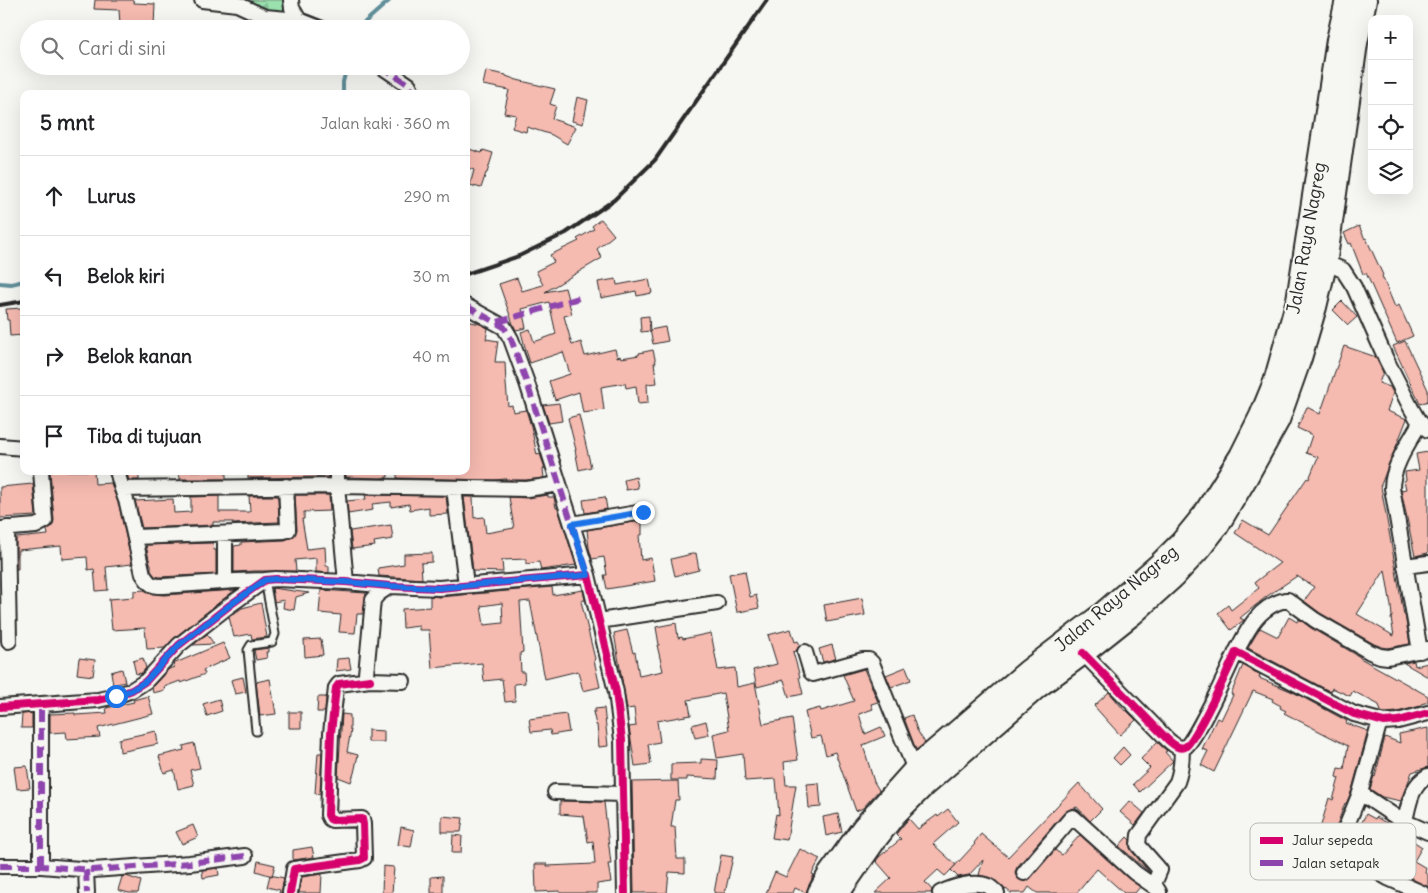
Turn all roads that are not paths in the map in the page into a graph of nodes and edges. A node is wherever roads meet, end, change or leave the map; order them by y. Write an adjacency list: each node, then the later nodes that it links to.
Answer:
1 (202, 0): 5 (street)
2 (291, 0): 5 (street)
3 (1347, 0): 50 (highway, Jalan Raya Nagreg)
4 (1365, 0): 8 (highway, Jalan Raya Nagreg)
5 (299, 20)
6 (394, 75): 7 (street)
7 (411, 90)
8 (1325, 265): 10 (street); 41 (highway, Jalan Raya Nagreg)
9 (470, 308): 16 (street)
10 (1424, 427): 27 (street)
11 (0, 446): 12 (street)
12 (20, 448)
13 (41, 475): 23 (street)
14 (118, 475): 20 (street)
15 (337, 475): 18 (street)
16 (559, 484): 19 (street); 22 (street)
17 (286, 486): 18 (street); 20 (street); 24 (street)
18 (337, 486): 19 (street); 32 (street)
19 (454, 488): 34 (street)
20 (122, 489): 25 (street)
21 (643, 512): 22 (street)
22 (572, 524): 28 (street)
23 (4, 528): 30 (street)
24 (224, 534): 25 (street); 31 (street)
25 (135, 537): 31 (street)
26 (1428, 563): 27 (street)
27 (1404, 566): 38 (street)
28 (588, 575): 34 (street); 36 (street)
29 (265, 580): 31 (street); 32 (street); 44 (street); 48 (lane)
30 (4, 581): 37 (street)
31 (225, 581)
32 (346, 582): 33 (street)
33 (390, 586): 34 (street); 42 (street)
34 (466, 586)
35 (717, 603): 36 (street)
36 (599, 621): 54 (street)
37 (10, 641)
38 (1424, 650): 40 (street)
39 (805, 652): 50 (street)
40 (1236, 652): 47 (street); 49 (street)
41 (1083, 653): 49 (street); 71 (highway, Jalan Raya Nagreg)
42 (370, 680): 43 (street); 68 (street)
43 (403, 681)
44 (42, 705): 45 (street); 62 (street)
45 (0, 707)
46 (1428, 713): 47 (street)
47 (1380, 721): 53 (street)
48 (256, 730)
49 (1182, 748): 66 (street)
50 (915, 770): 70 (highway, Jalan Raya Nagreg)
51 (1428, 776): 55 (street)
52 (555, 792): 54 (street)
53 (1360, 793): 55 (street); 56 (street)
54 (622, 794): 69 (street)
55 (1405, 821): 57 (street)
56 (1348, 823)
57 (1409, 823)
58 (1416, 826): 59 (street)
59 (1428, 832)
60 (245, 856): 63 (street)
61 (0, 866): 62 (street)
62 (41, 866): 63 (street)
63 (86, 870): 67 (street)
64 (1024, 872): 66 (street)
65 (1393, 880): 74 (street)
66 (1157, 890)
67 (88, 893)
68 (290, 893)
69 (625, 893)
70 (819, 893)
71 (838, 893)
72 (940, 893): 73 (street)
73 (997, 893)
74 (1422, 893)

